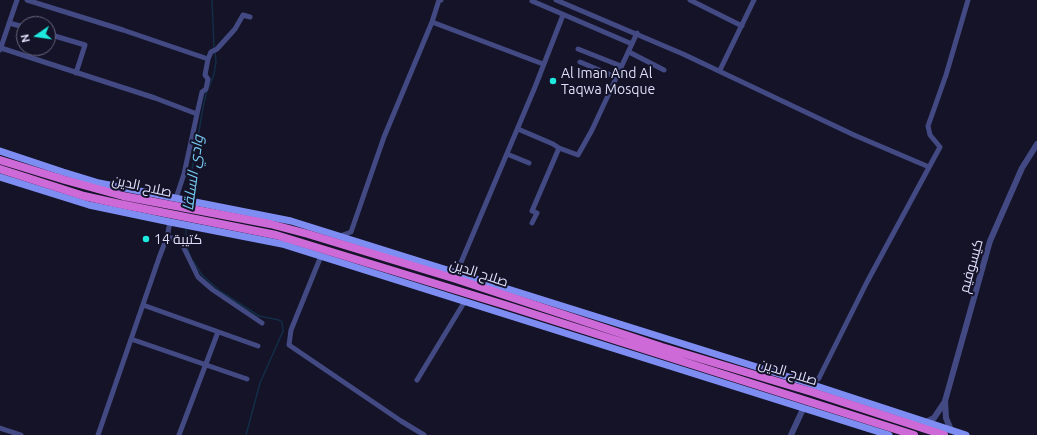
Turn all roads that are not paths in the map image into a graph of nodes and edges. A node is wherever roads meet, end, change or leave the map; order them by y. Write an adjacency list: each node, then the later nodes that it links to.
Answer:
1 (17, 0): 12 (street)
2 (26, 0): 21 (street)
3 (439, 0): 11 (street)
4 (556, 0): 15 (street)
5 (690, 0): 14 (street)
6 (754, 0): 14 (street)
7 (968, 0): 37 (street)
8 (532, 1): 9 (street)
9 (563, 15): 17 (street); 23 (street)
10 (250, 17): 21 (street)
11 (432, 22): 23 (street); 46 (street)
12 (9, 23): 13 (street); 19 (street)
13 (16, 25)
14 (742, 26): 26 (street)
15 (637, 33): 17 (street); 26 (street)
16 (56, 36): 27 (street)
17 (632, 44): 20 (street)
18 (578, 48): 24 (street)
19 (0, 49): 27 (street)
20 (629, 52): 24 (street); 25 (street)
21 (208, 60): 29 (street)
22 (580, 62): 28 (street)
23 (543, 64): 30 (street)
24 (621, 66): 28 (street)
25 (664, 70)
26 (720, 70): 37 (street)
27 (76, 73): 29 (street)
28 (616, 77): 32 (street)
29 (197, 114): 41 (street)
30 (518, 128): 32 (street); 34 (street)
31 (1037, 144): 68 (street, كيسوفيم)
32 (559, 148): 45 (street)
33 (0, 151): 41 (main road)
34 (507, 154): 36 (street); 51 (street)
35 (0, 160): 40 (highway, صلاح الدين)
36 (529, 163)
37 (929, 167): 63 (street)
38 (0, 169): 40 (highway, صلاح الدين)
39 (0, 177): 43 (main road)
40 (121, 200): 41 (highway, صلاح الدين); 43 (highway, صلاح الدين)
41 (175, 202): 42 (highway, صلاح الدين)
42 (196, 206): 47 (main road); 55 (highway, صلاح الدين)
43 (172, 220): 44 (highway, صلاح الدين); 48 (street)
44 (193, 223): 50 (main road); 57 (highway, صلاح الدين)
45 (532, 223)
46 (352, 232): 47 (street); 49 (street)
47 (340, 236): 49 (main road)
48 (167, 237): 53 (street); 54 (street)
49 (360, 242): 51 (main road)
50 (321, 256): 52 (main road); 77 (street)
51 (457, 272): 66 (main road)
52 (464, 301): 65 (street); 69 (main road)
53 (143, 305): 56 (street); 58 (street)
54 (262, 323)
55 (603, 327): 57 (highway); 60 (highway, صلاح الدين)
56 (218, 332): 59 (street); 62 (street)
57 (595, 334): 61 (highway, صلاح الدين)
58 (131, 339): 62 (street); 75 (street)
59 (258, 346)
60 (683, 353): 61 (highway); 73 (highway, صلاح الدين)
61 (679, 361): 80 (highway, صلاح الدين)
62 (206, 364): 64 (street); 76 (street)
63 (820, 376): 66 (street); 67 (street)
64 (247, 379)
65 (417, 380)
66 (811, 385): 67 (main road)
67 (825, 390): 70 (main road)
68 (945, 401): 70 (street, كيسوفيم); 73 (street, كيسوفيم)
69 (803, 409): 78 (street); 79 (main road)
70 (926, 422): 73 (main road)
71 (0, 428): 72 (street)
72 (5, 433): 74 (street)
73 (948, 433): 81 (main road)
74 (21, 435)
75 (98, 435)
76 (179, 435)
77 (424, 435)
78 (791, 435)
79 (889, 435)
80 (914, 435)
81 (966, 435)

